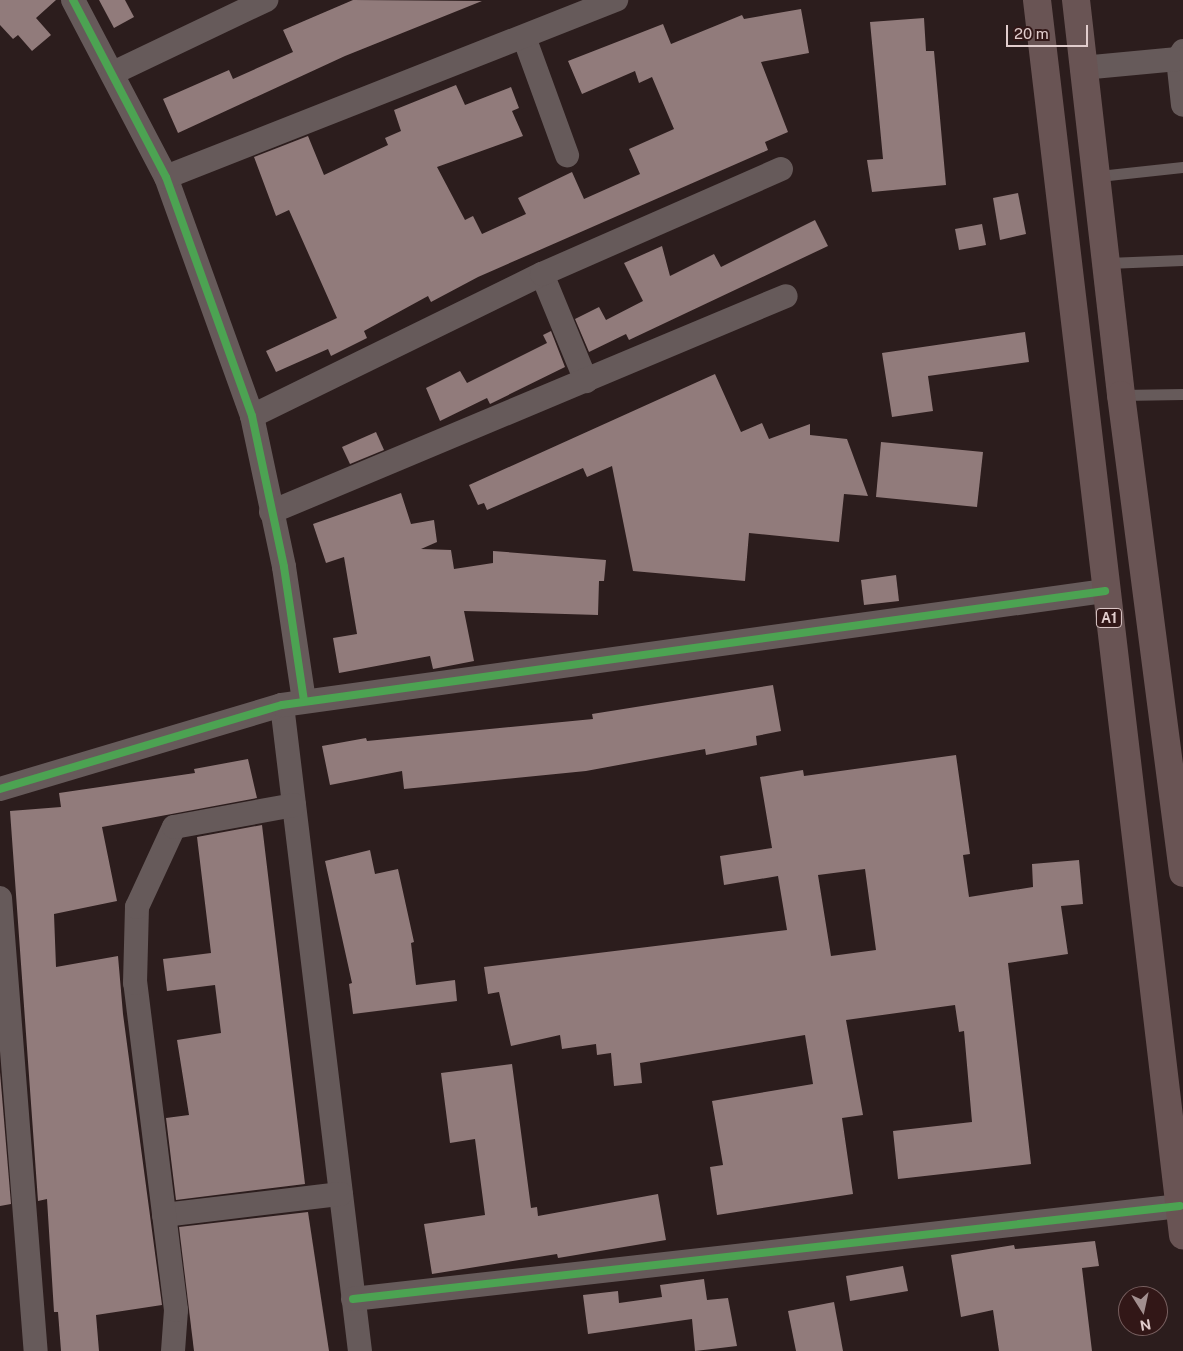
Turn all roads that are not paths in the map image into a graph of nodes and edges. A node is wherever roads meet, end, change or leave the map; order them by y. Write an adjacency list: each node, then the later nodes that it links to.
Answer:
1 (73, 0): 9 (street)
2 (266, 0): 9 (street)
3 (616, 0): 6 (street)
4 (1037, 0): 25 (highway, A1)
5 (1076, 0): 8 (highway)
6 (524, 37): 11 (street); 15 (street)
7 (1181, 55): 8 (street); 10 (street)
8 (1082, 68): 14 (highway)
9 (113, 72): 15 (street)
10 (1183, 105)
11 (568, 155)
12 (1183, 167): 14 (lane)
13 (781, 169): 18 (street)
14 (1098, 176): 17 (highway)
15 (166, 177): 23 (street)
16 (1183, 260): 17 (lane)
17 (1107, 263): 22 (highway)
18 (542, 274): 20 (street); 23 (street)
19 (786, 296): 20 (street)
20 (586, 381): 24 (street)
21 (1183, 394): 22 (lane)
22 (1121, 396): 27 (highway)
23 (252, 416): 24 (street)
24 (271, 512): 26 (street)
25 (1105, 591): 26 (street); 33 (highway, A1)
26 (293, 703): 28 (street); 29 (street)
27 (1178, 776): 30 (highway)
28 (0, 789)
29 (294, 805): 32 (street); 34 (street)
30 (1183, 873)
31 (0, 898): 37 (street)
32 (341, 1194): 34 (street); 36 (street)
33 (1180, 1206): 35 (highway, A1); 36 (street)
34 (164, 1215): 38 (street)
35 (1183, 1235)
36 (354, 1299): 39 (street)
37 (36, 1351)
38 (173, 1351)
39 (360, 1351)

